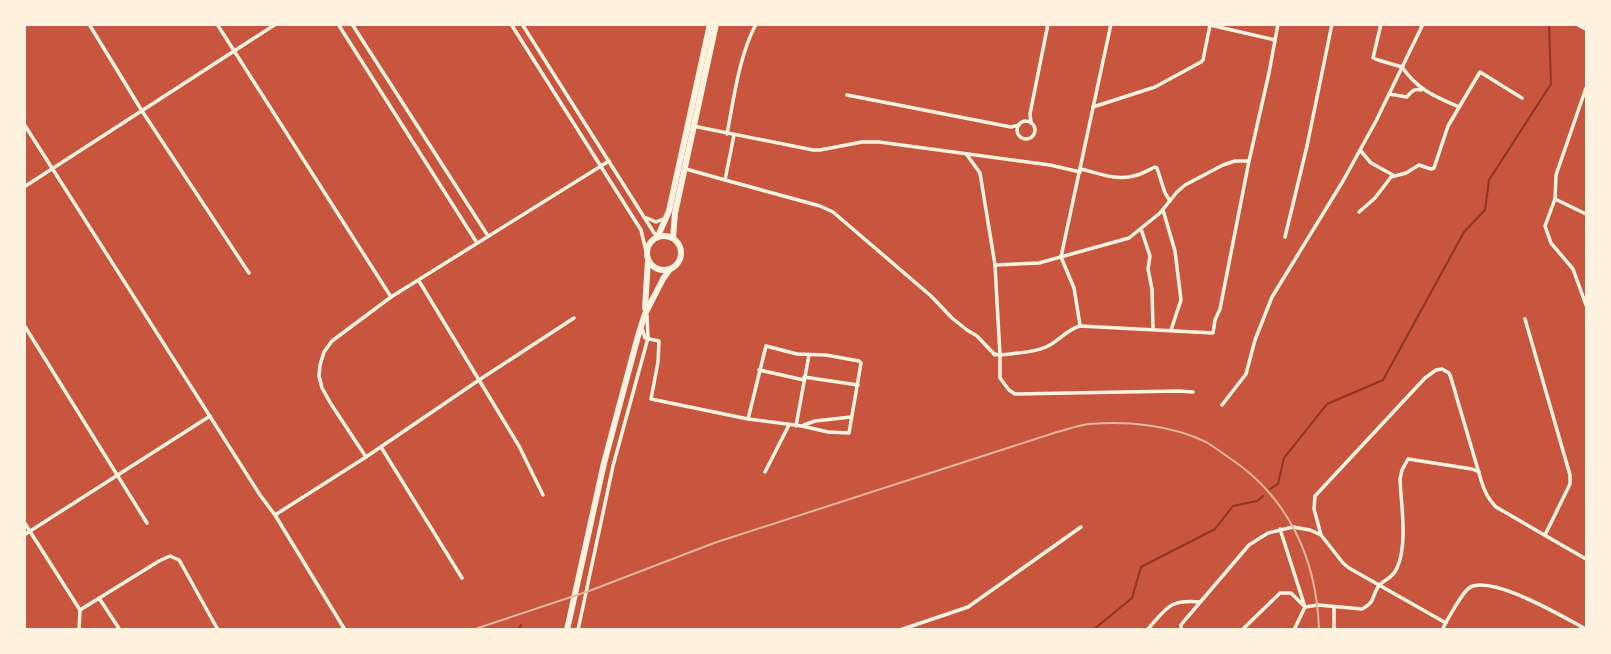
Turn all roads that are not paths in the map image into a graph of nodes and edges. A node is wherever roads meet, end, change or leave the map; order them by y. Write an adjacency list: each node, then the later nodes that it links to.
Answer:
1 (89, 24): 30 (street)
2 (217, 24): 21 (street)
3 (276, 24): 21 (street)
4 (338, 24): 64 (street)
5 (352, 24): 60 (street)
6 (511, 24): 45 (street)
7 (522, 24): 44 (street)
8 (710, 24): 36 (highway)
9 (716, 24): 36 (highway)
10 (756, 24): 38 (street)
11 (1048, 24): 31 (street)
12 (1111, 24): 28 (street)
13 (1278, 24): 20 (street)
14 (1332, 24): 62 (street)
15 (1381, 24): 22 (street)
16 (1423, 24): 22 (street)
17 (1576, 24): 19 (street)
18 (1209, 25): 20 (street); 28 (street)
19 (1587, 29)
20 (1275, 40): 43 (street)
21 (234, 51): 30 (street); 72 (street)
22 (1402, 67): 24 (street); 25 (street)
23 (1587, 88): 52 (street)
24 (1425, 90): 25 (street); 29 (street)
25 (1389, 94): 41 (street)
26 (847, 95): 37 (street)
27 (1522, 98): 29 (street)
28 (1093, 107): 48 (street)
29 (1459, 107): 49 (street)
30 (142, 111): 47 (street); 70 (street)
31 (1030, 114): 32 (street); 33 (street)
32 (1023, 122): 33 (street); 35 (street)
33 (1031, 123): 39 (street)
34 (24, 124): 47 (street)
35 (1018, 125): 37 (street); 39 (street)
36 (691, 126): 38 (street); 46 (highway); 58 (highway)
37 (1011, 127): 39 (street)
38 (727, 134): 40 (street)
39 (1018, 134)
40 (734, 135): 42 (street); 50 (street)
41 (1360, 150): 49 (street); 90 (street)
42 (967, 155): 48 (street); 68 (street)
43 (1249, 160): 53 (street); 81 (street)
44 (609, 161): 45 (street); 57 (street)
45 (600, 166): 60 (street); 65 (street)
46 (684, 168): 50 (street); 63 (highway)
47 (53, 169): 51 (street); 91 (street)
48 (1081, 171): 53 (street); 66 (street)
49 (1395, 176): 55 (street)
50 (724, 180): 84 (street)
51 (24, 187)
52 (1555, 199): 56 (street); 73 (street)
53 (1170, 201): 54 (street)
54 (1163, 210): 59 (street); 81 (street)
55 (1359, 212)
56 (1587, 214)
57 (646, 217): 58 (street); 61 (street)
58 (666, 217): 61 (highway)
59 (1141, 229): 66 (street); 80 (street)
60 (488, 236): 64 (street)
61 (658, 236): 63 (highway); 65 (highway)
62 (1285, 237)
63 (673, 238): 69 (highway)
64 (477, 243): 71 (street)
65 (646, 251): 67 (highway)
66 (1061, 257): 68 (street); 79 (street)
67 (648, 260): 69 (highway); 74 (highway)
68 (995, 264): 84 (street)
69 (670, 269): 74 (highway)
70 (249, 273)
71 (418, 281): 72 (street); 87 (street)
72 (391, 298): 98 (street)
73 (1587, 305)
74 (646, 312): 78 (highway); 82 (street)
75 (573, 318): 87 (street)
76 (1525, 319): 111 (street)
77 (24, 325): 101 (street)
78 (641, 326): 82 (street); 125 (highway)
79 (1080, 326): 80 (street); 84 (street)
80 (1153, 329): 81 (street)
81 (1171, 330)
82 (648, 338): 93 (street); 126 (street)
83 (809, 355): 85 (street); 86 (street); 88 (street)
84 (1000, 357): 89 (street)
85 (759, 370): 86 (street); 93 (street)
86 (804, 378): 88 (street); 95 (street)
87 (479, 380): 97 (street); 102 (street)
88 (858, 385): 92 (street)
89 (1193, 392)
90 (1222, 405)
91 (210, 416): 101 (street); 103 (street)
92 (851, 417): 96 (street); 96 (street)
93 (748, 419): 94 (street)
94 (789, 425): 95 (street); 99 (street)
95 (796, 426): 96 (street)
96 (802, 426)
97 (381, 447): 98 (street); 113 (street)
98 (366, 457): 103 (street)
99 (765, 472)
100 (1479, 472): 110 (street); 111 (street); 114 (street)
101 (117, 476): 105 (street); 108 (street)
102 (543, 495)
103 (275, 515): 124 (street)
104 (24, 523): 108 (street)
105 (147, 523)
106 (1081, 527): 127 (street)
107 (1280, 529): 110 (street); 116 (street); 117 (street)
108 (30, 531): 109 (street); 119 (street)
109 (24, 535)
110 (1321, 535): 114 (street)
111 (1545, 535): 112 (street)
112 (1587, 559)
113 (462, 578)
114 (1378, 586): 118 (street); 120 (street)
115 (99, 598): 119 (street); 122 (street); 123 (street)
116 (1200, 602): 128 (street); 129 (street)
117 (1305, 607): 118 (street); 130 (street); 131 (street)
118 (1334, 607): 132 (street)
119 (80, 610): 121 (street)
120 (1444, 626): 133 (street); 134 (street)
121 (79, 629)
122 (120, 629)
123 (218, 629)
124 (345, 629)
125 (567, 629)
126 (578, 629)
127 (900, 629)
128 (1147, 629)
129 (1181, 629)
130 (1242, 629)
131 (1294, 629)
132 (1334, 629)
133 (1450, 629)
134 (1587, 629)

